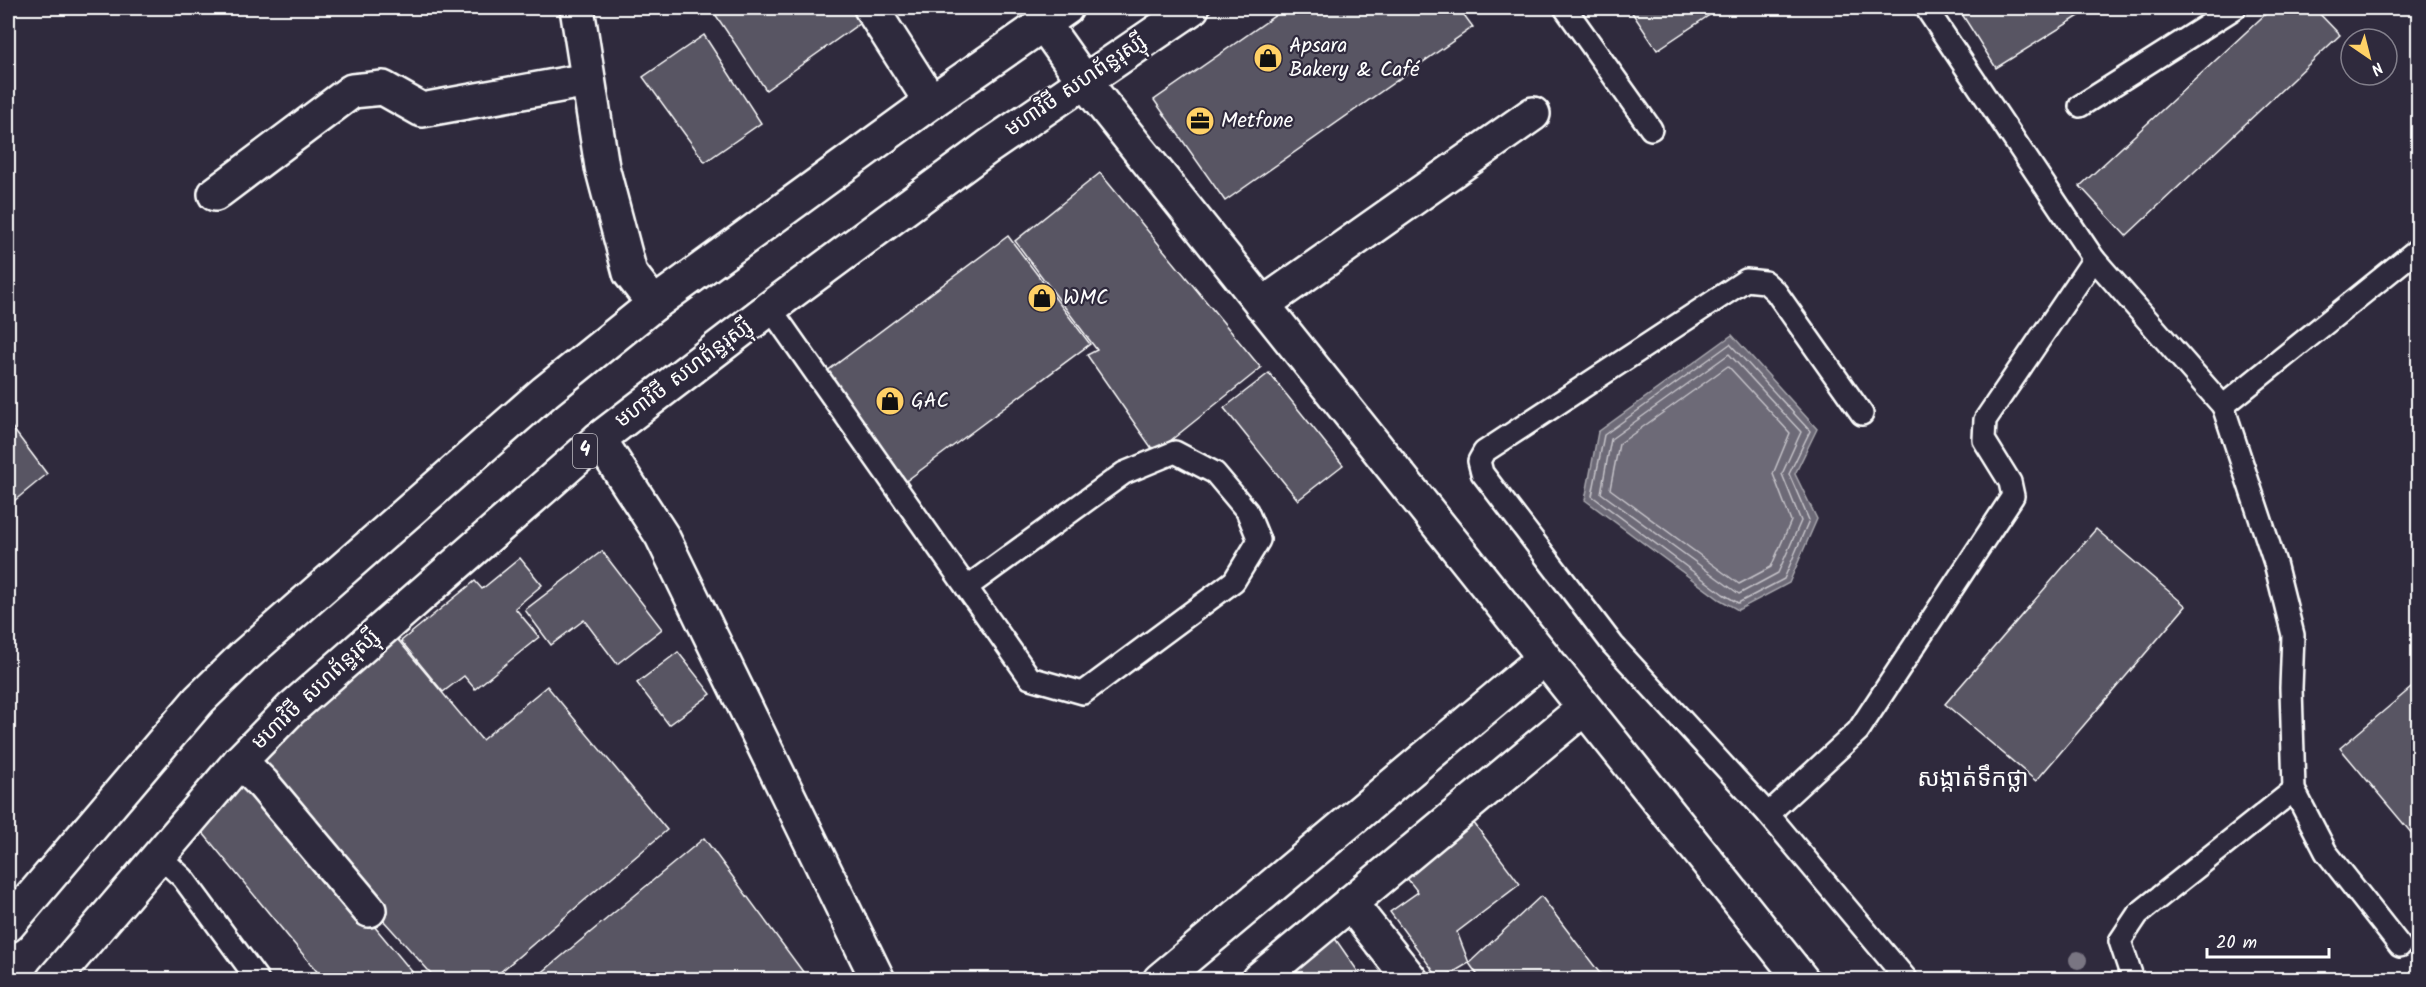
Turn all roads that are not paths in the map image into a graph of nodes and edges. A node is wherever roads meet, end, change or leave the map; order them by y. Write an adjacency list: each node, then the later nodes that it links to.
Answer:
1 (577, 8): 8 (main road)
2 (871, 8): 10 (main road)
3 (1191, 8): 9 (main road, មហាវិថី សហព័ន្ធរុស្ស៊ី / 4)
4 (1565, 8): 13 (lane)
5 (1926, 8): 16 (lane)
6 (2235, 8): 11 (lane)
7 (1054, 16): 9 (main road); 10 (main road)
8 (588, 80): 14 (main road); 17 (main road)
9 (1084, 81): 18 (main road); 19 (main road, មហាវិថី សហព័ន្ធរុស្ស៊ី / 4)
10 (931, 102): 17 (main road)
11 (2080, 106)
12 (1533, 114): 18 (main road)
13 (1651, 129)
14 (215, 194)
15 (2418, 249): 20 (lane)
16 (2094, 259): 20 (lane); 28 (lane)
17 (654, 304): 32 (main road)
18 (1262, 305): 24 (main road)
19 (770, 308): 22 (main road, មហាវិថី សហព័ន្ធរុស្ស៊ី / 4); 23 (lane)
20 (2223, 406): 27 (lane)
21 (1862, 414): 28 (lane)
22 (599, 439): 26 (main road, មហាវិថី សហព័ន្ធរុស្ស៊ី / 4); 36 (main road)
23 (967, 587): 23 (lane)
24 (1543, 659): 25 (main road); 37 (main road)
25 (1583, 709): 30 (main road); 40 (main road)
26 (240, 760): 29 (main road, មហាវិថី សហព័ន្ធរុស្ស៊ី / 4); 31 (main road)
27 (2294, 790): 33 (lane); 42 (lane)
28 (1768, 814): 41 (lane)
29 (159, 856): 34 (main road, មហាវិថី សហព័ន្ធរុស្ស៊ី / 4); 35 (lane)
30 (1350, 903): 38 (main road); 39 (main road)
31 (369, 910)
32 (8, 925)
33 (2400, 946)
34 (54, 979)
35 (258, 980)
36 (878, 980)
37 (1160, 980)
38 (1258, 980)
39 (1411, 980)
40 (1802, 980)
41 (1907, 980)
42 (2133, 980)

